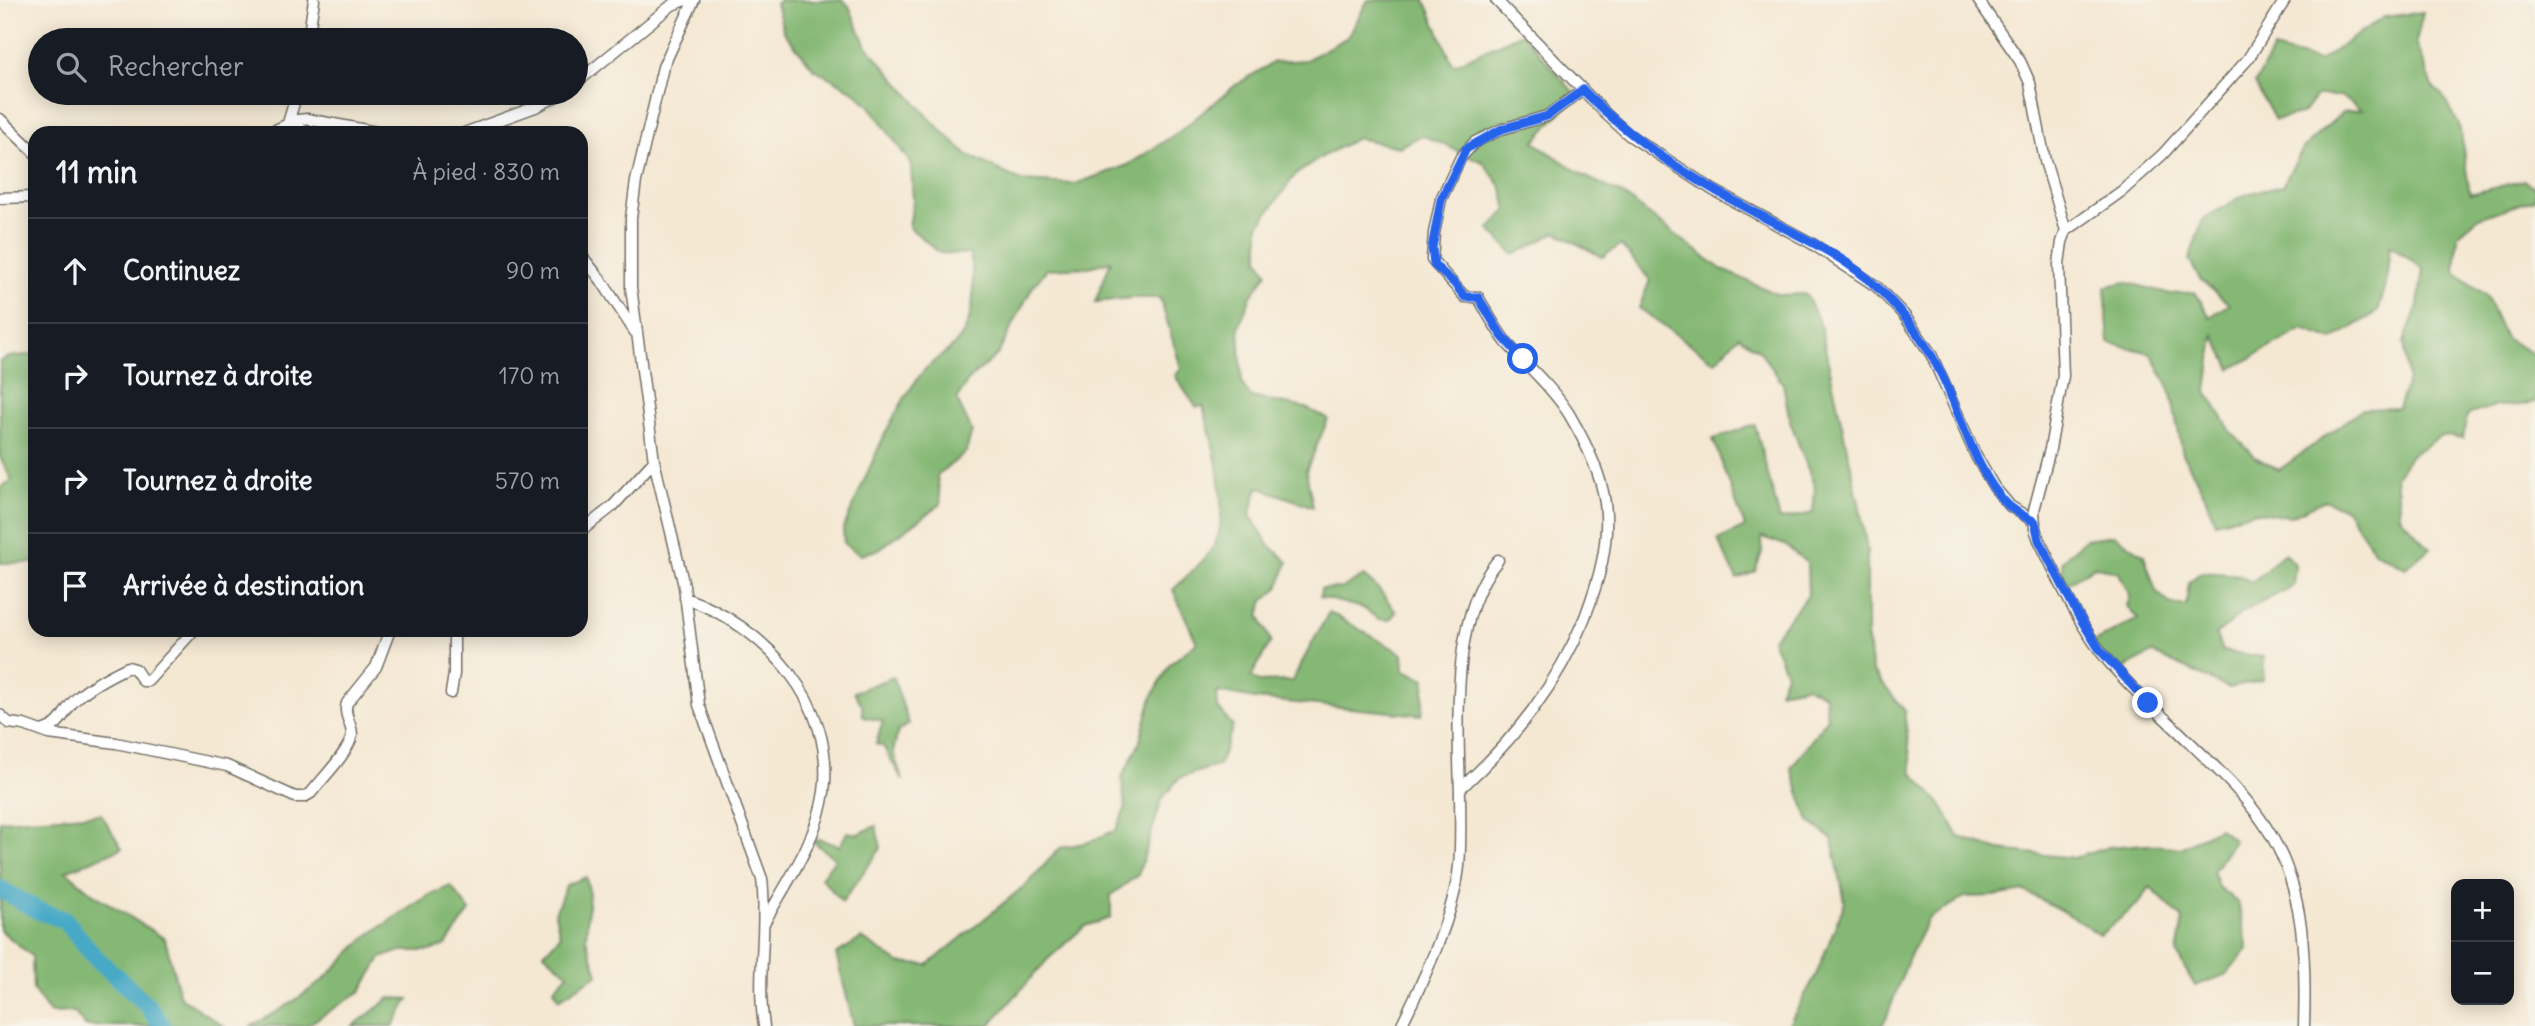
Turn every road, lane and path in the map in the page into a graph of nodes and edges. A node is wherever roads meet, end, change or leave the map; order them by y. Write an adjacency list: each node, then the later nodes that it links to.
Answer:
1 (314, 0): 7 (street)
2 (685, 0): 8 (street)
3 (694, 0): 23 (street)
4 (1496, 0): 9 (street)
5 (1978, 0): 21 (street)
6 (2285, 0): 21 (street)
7 (310, 28)
8 (588, 74)
9 (1583, 90): 25 (street); 35 (street)
10 (293, 105): 13 (street)
11 (540, 105): 17 (street)
12 (0, 119): 18 (street)
13 (288, 123): 14 (street); 15 (street); 16 (street)
14 (282, 126)
15 (294, 126)
16 (346, 126)
17 (483, 126)
18 (28, 146)
19 (28, 197): 20 (street)
20 (0, 198)
21 (2066, 231): 25 (street)
22 (588, 264): 23 (street)
23 (637, 334): 24 (street)
24 (654, 461): 26 (street); 28 (street)
25 (2035, 522): 39 (street)
26 (588, 525)
27 (1498, 560): 35 (street)
28 (685, 598): 36 (street); 36 (street)
29 (188, 637): 34 (street)
30 (387, 637): 34 (street)
31 (454, 637): 32 (street)
32 (451, 693)
33 (0, 715): 34 (street)
34 (41, 731)
35 (1461, 788): 38 (street)
36 (762, 926): 37 (street)
37 (764, 1026)
38 (1401, 1026)
39 (2304, 1026)

